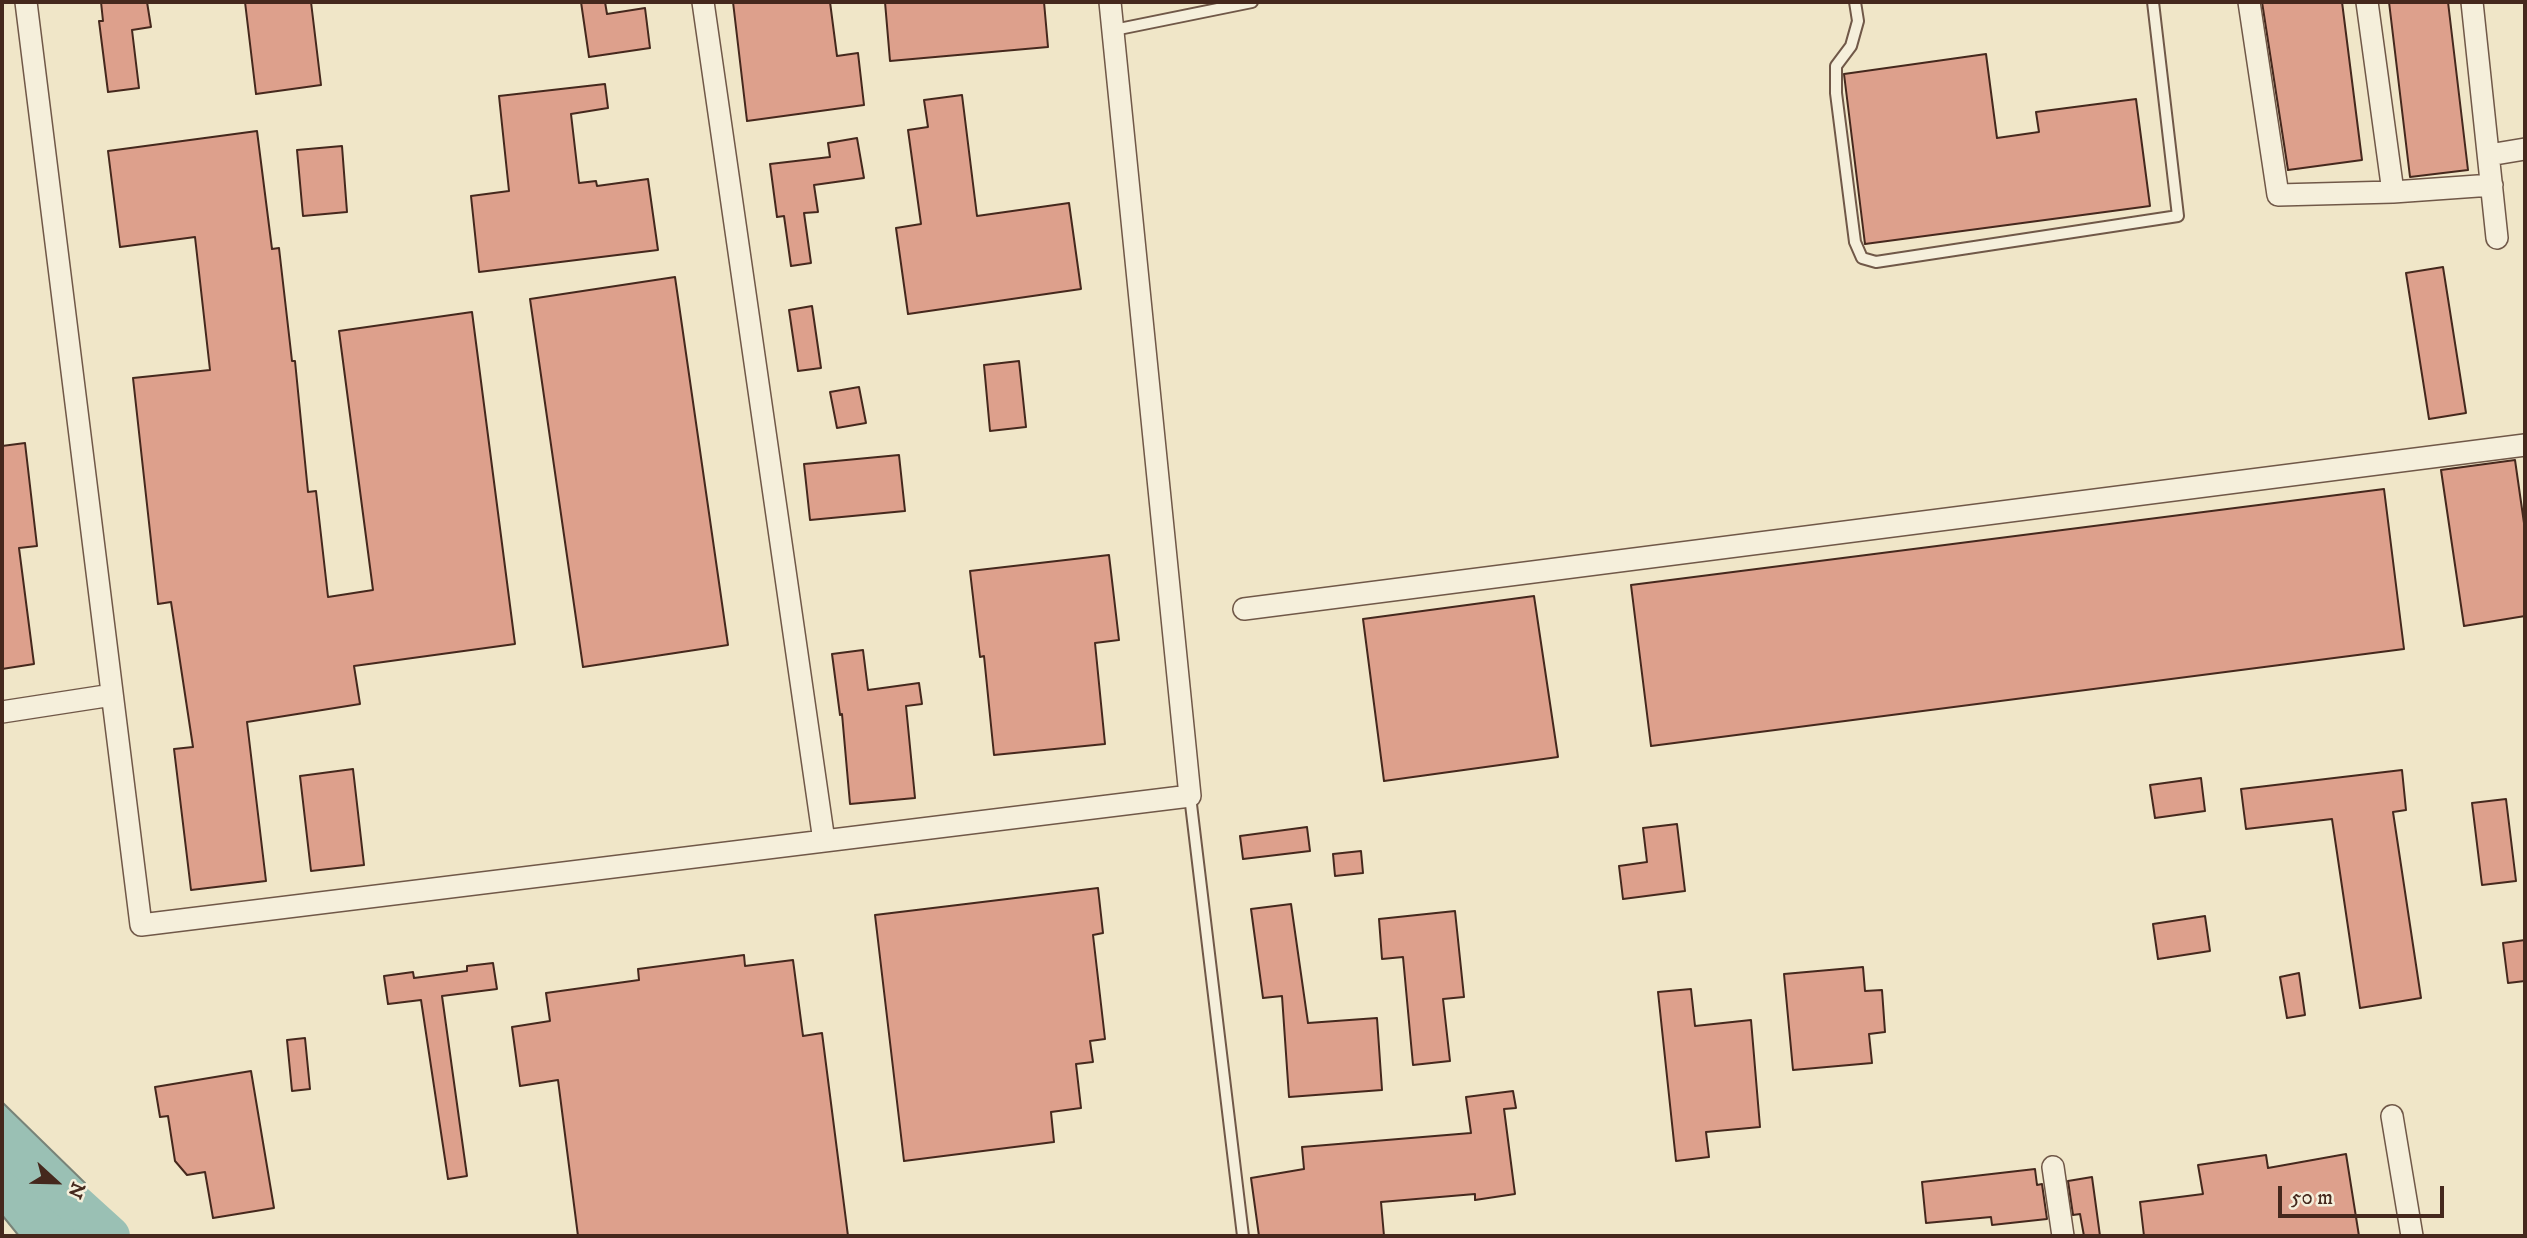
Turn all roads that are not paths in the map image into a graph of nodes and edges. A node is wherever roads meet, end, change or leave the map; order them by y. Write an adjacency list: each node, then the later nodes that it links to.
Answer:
1 (26, 2): 18 (street)
2 (703, 2): 21 (street)
3 (1110, 2): 10 (street)
4 (1252, 2): 10 (lane)
5 (1855, 2): 6 (lane)
6 (2153, 2)
7 (2249, 2): 14 (street)
8 (2367, 2): 14 (street)
9 (2472, 2): 12 (street)
10 (1114, 30): 20 (street)
11 (2525, 149): 12 (street)
12 (2489, 155): 13 (street)
13 (2492, 185): 14 (street); 15 (street)
14 (2393, 192)
15 (2497, 238)
16 (2525, 445): 17 (street)
17 (1244, 609)
18 (112, 695): 19 (street); 21 (street)
19 (2, 712)
20 (1190, 796): 21 (street); 24 (lane)
21 (824, 841)
22 (2392, 1116): 26 (street)
23 (2053, 1167): 25 (street)
24 (1243, 1236)
25 (2063, 1236)
26 (2412, 1236)

